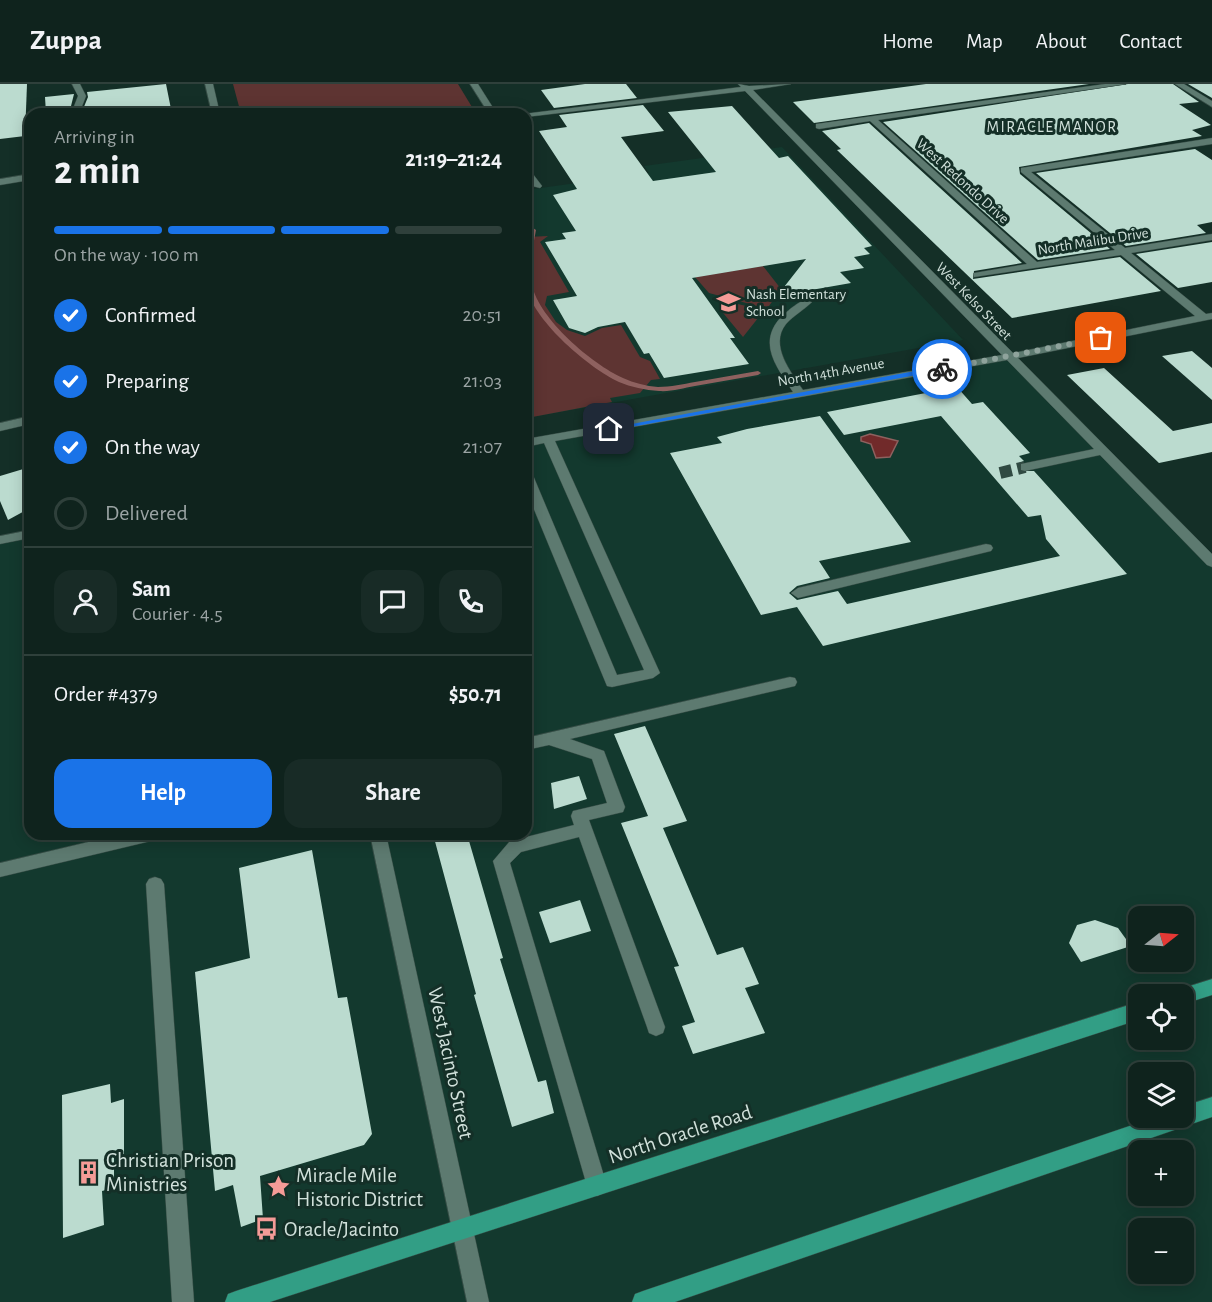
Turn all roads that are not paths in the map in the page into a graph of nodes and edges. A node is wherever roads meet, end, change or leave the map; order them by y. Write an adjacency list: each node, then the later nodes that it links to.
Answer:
1 (76, 84): 9 (street)
2 (209, 84): 10 (street)
3 (474, 84): 11 (street)
4 (787, 84): 7 (street)
5 (1122, 84): 13 (street)
6 (1179, 84): 8 (street)
7 (744, 87): 12 (street); 26 (street, West Kelso Street)
8 (1212, 105)
9 (77, 108)
10 (215, 108)
11 (489, 108)
12 (532, 114)
13 (871, 118): 14 (street); 22 (street, West Redondo Drive)
14 (819, 126)
15 (1212, 141): 21 (street)
16 (24, 178): 18 (street)
17 (532, 178): 19 (street)
18 (0, 182)
19 (537, 186)
20 (1212, 237): 21 (street, North Malibu Drive)
21 (1122, 251): 22 (street, North Malibu Drive); 25 (street)
22 (1035, 266): 23 (street, North Malibu Drive)
23 (978, 275)
24 (807, 302): 27 (street)
25 (1208, 317): 26 (street, North 14th Avenue)
26 (1008, 357): 27 (street, North 14th Avenue); 32 (street, West Kelso Street)
27 (800, 394): 30 (street, North 14th Avenue)
28 (24, 421): 29 (street)
29 (0, 427)
30 (548, 439): 31 (street, North 14th Avenue); 34 (street)
31 (532, 442)
32 (1102, 451): 33 (street); 38 (street, West Kelso Street)
33 (1025, 467)
34 (532, 488)
35 (24, 535): 36 (street)
36 (0, 540)
37 (986, 548): 39 (street)
38 (1212, 562)
39 (798, 592)
40 (790, 682): 41 (street)
41 (551, 739): 42 (street); 43 (street)
42 (532, 743)
43 (584, 829): 51 (street); 55 (street)
44 (126, 840): 46 (street)
45 (379, 840): 56 (street, West Jacinto Street)
46 (0, 870)
47 (156, 884): 57 (street)
48 (1212, 987): 49 (main road)
49 (1194, 993)
50 (1128, 1014): 55 (main road, North Oracle Road)
51 (656, 1027)
52 (1212, 1107): 53 (main road)
53 (1194, 1113)
54 (1150, 1128): 60 (main road)
55 (597, 1186): 56 (main road, North Oracle Road)
56 (461, 1230): 58 (main road, North Oracle Road); 59 (street, West Jacinto Street)
57 (183, 1302)
58 (236, 1302)
59 (478, 1302)
60 (644, 1302)

